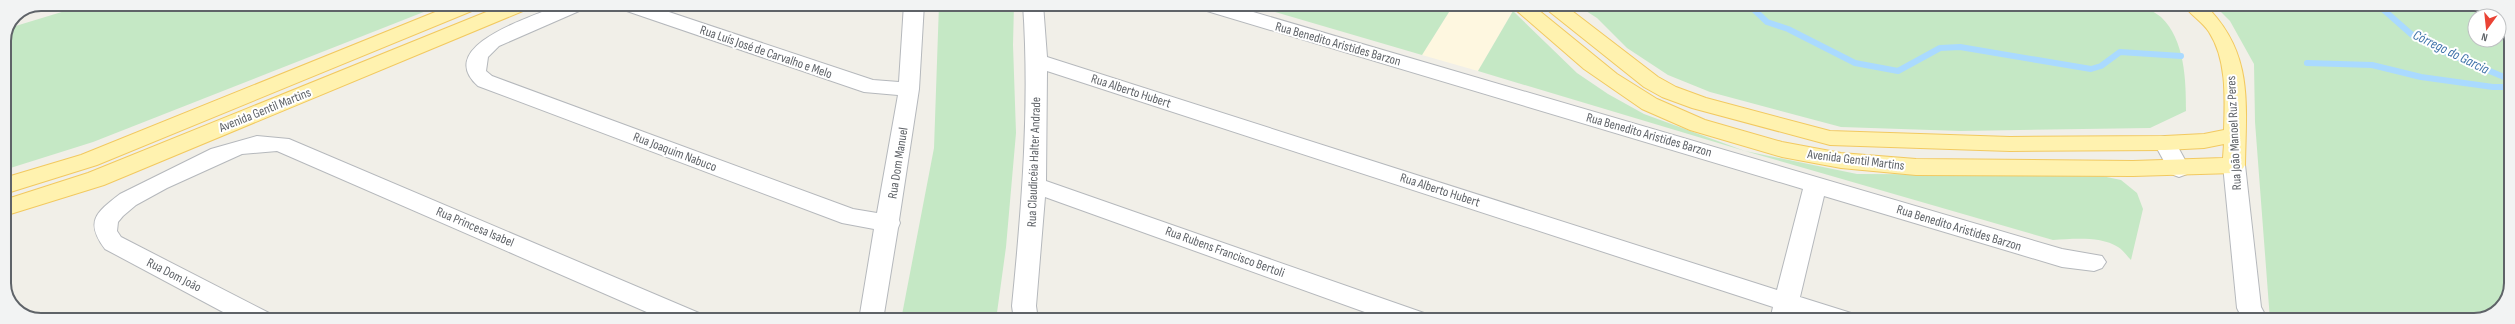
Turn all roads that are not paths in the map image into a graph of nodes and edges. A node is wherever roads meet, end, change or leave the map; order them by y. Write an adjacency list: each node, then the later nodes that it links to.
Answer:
1 (455, 11): 17 (main road, Avenida Gentil Martins)
2 (506, 11): 20 (main road, Avenida Gentil Martins)
3 (563, 11): 22 (street, Rua Joaquim Nabuco)
4 (646, 11): 12 (street, Rua Luís José de Carvalho e Melo)
5 (914, 11): 12 (street, Rua Dom Manuel)
6 (1033, 11): 11 (street, Rua Claudicéia Halter Andrade)
7 (1228, 11): 19 (street, Rua Benedito Aristides Barzon)
8 (1528, 11): 16 (main road, Avenida Gentil Martins)
9 (1559, 11): 14 (main road, Avenida Gentil Martins)
10 (2199, 11): 13 (main road, Rua João Manoel Ruz Peres)
11 (1037, 61): 18 (street, Rua Claudicéia Halter Andrade); 24 (street, Rua Alberto Hubert)
12 (909, 89): 22 (street, Rua Dom Manuel)
13 (2234, 135): 14 (main road, Avenida Gentil Martins); 15 (main road, Rua João Manoel Ruz Peres)
14 (2165, 143): 16 (street)
15 (2234, 165): 16 (main road, Avenida Gentil Martins); 31 (street, Rua João Manoel Ruz Peres)
16 (2179, 169)
17 (11, 184)
18 (1036, 185): 28 (street, Rua Claudicéia Halter Andrade); 29 (street, Rua Rubens Francisco Bertoli)
19 (1815, 185): 23 (street, Rua Benedito Aristides Barzon); 24 (street)
20 (11, 206)
21 (109, 217): 25 (street, Rua Dom João); 26 (street, Rua Princesa Isabel)
22 (889, 223): 27 (street, Rua Dom Manuel)
23 (2094, 262)
24 (1785, 311): 30 (street, Rua Alberto Hubert)
25 (247, 313)
26 (674, 313)
27 (872, 313)
28 (1025, 313)
29 (1395, 313)
30 (1798, 313)
31 (2252, 313)

